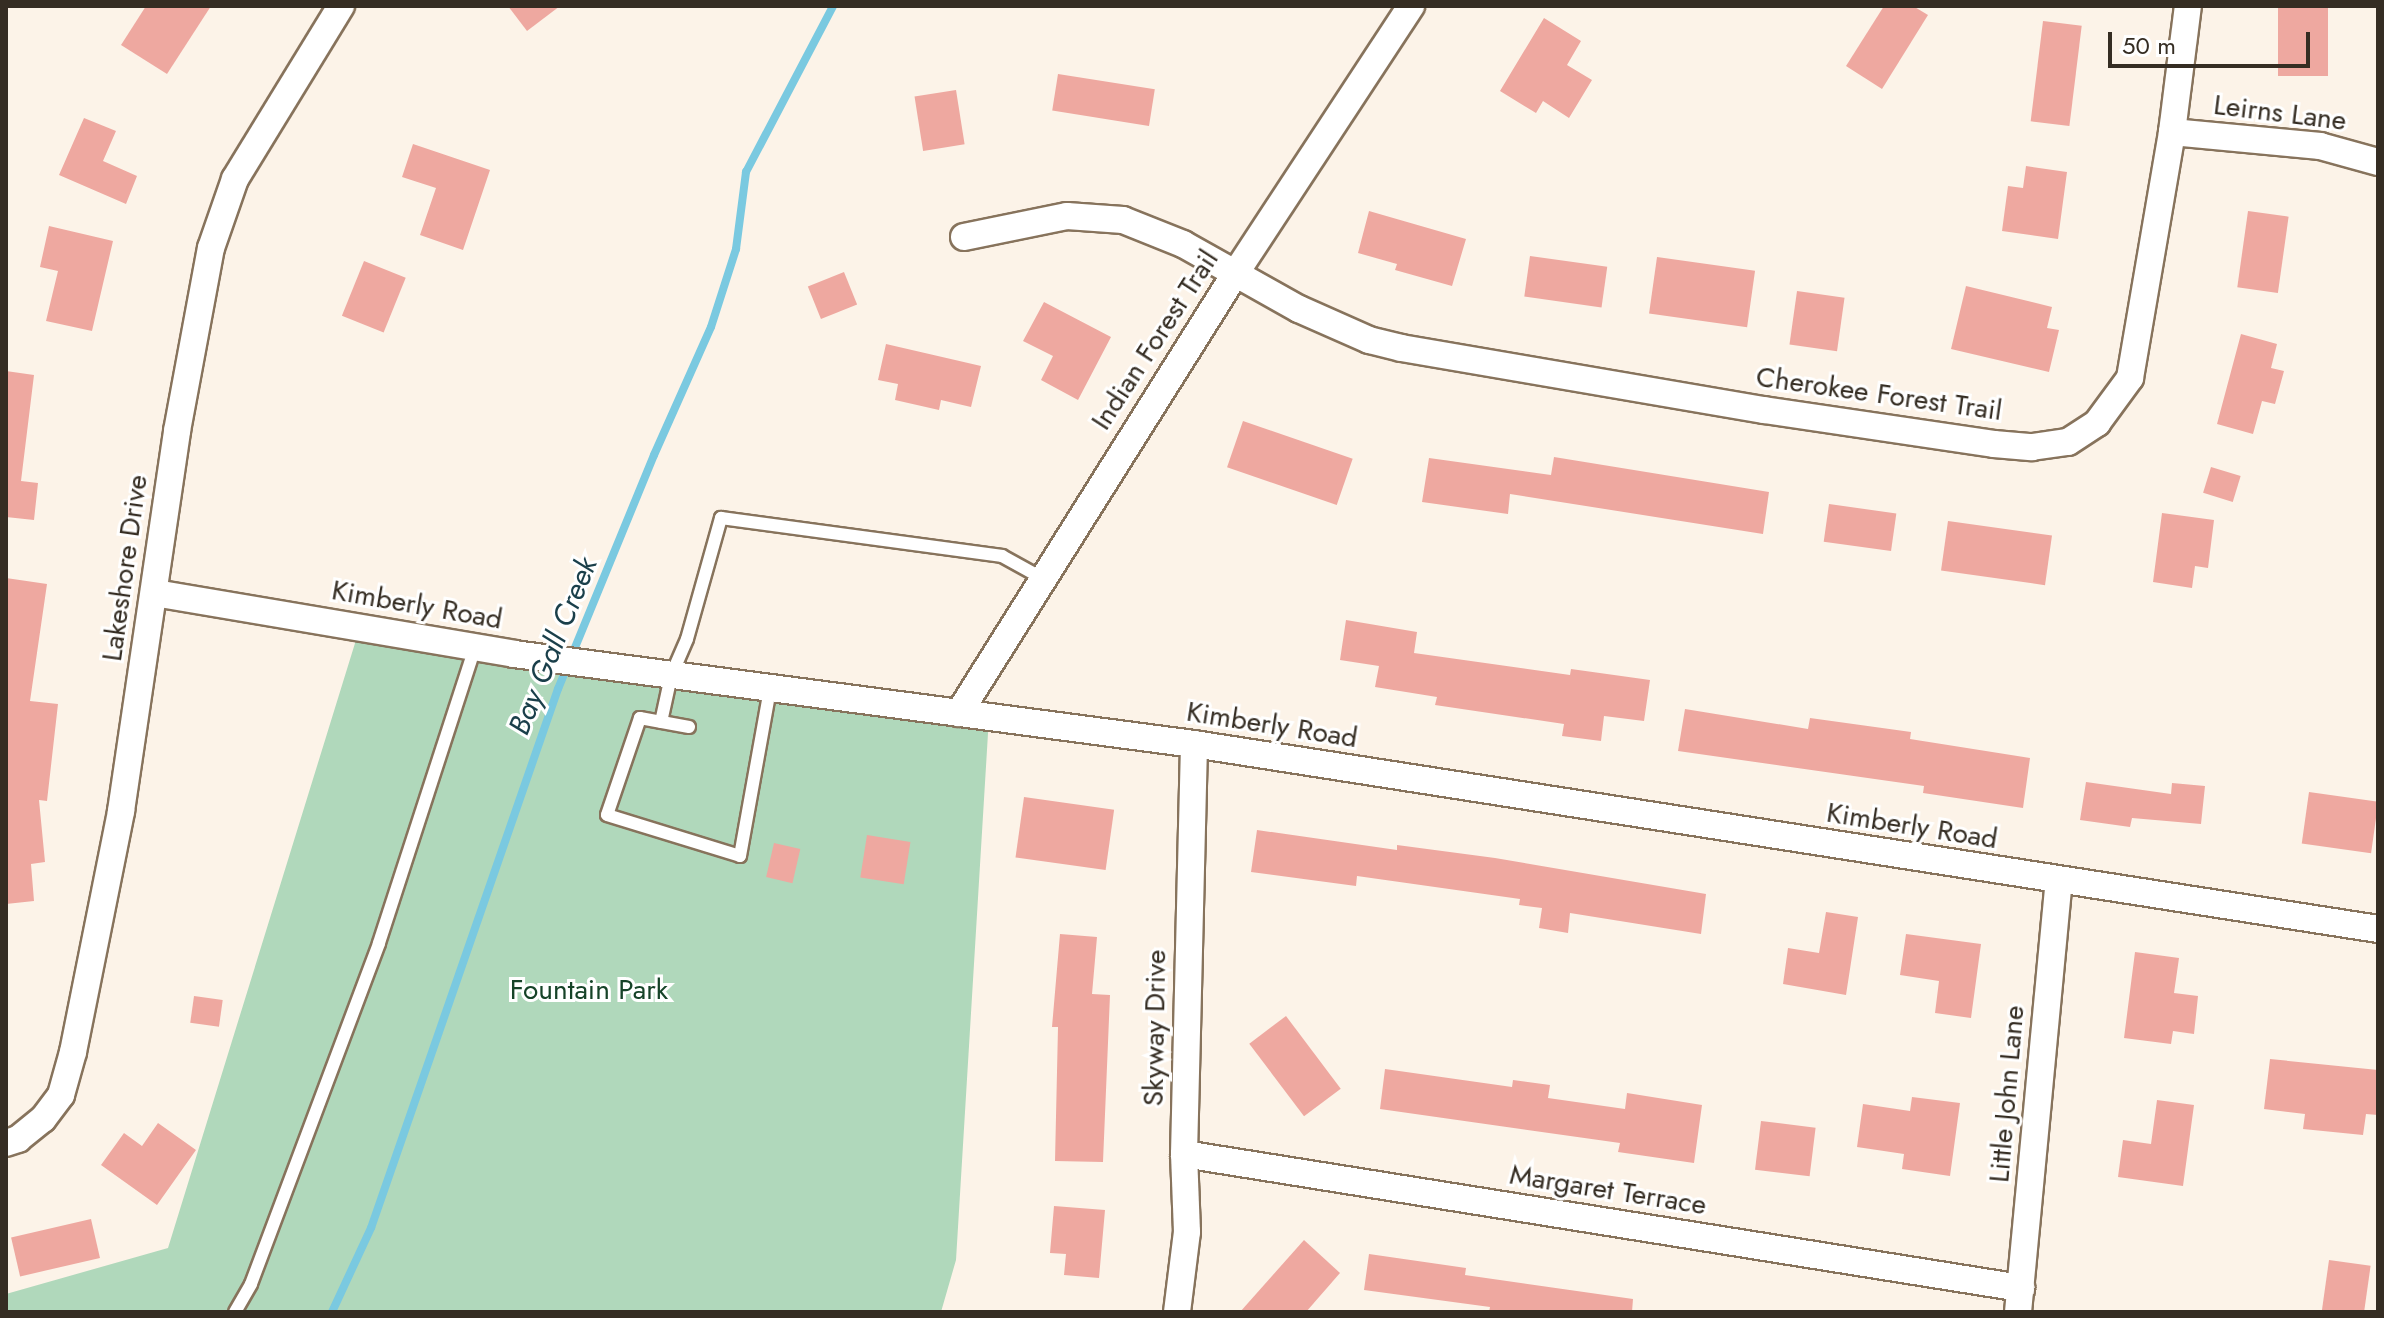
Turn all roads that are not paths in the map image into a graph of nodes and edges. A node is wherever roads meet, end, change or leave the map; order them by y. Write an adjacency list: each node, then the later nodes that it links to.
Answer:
1 (341, 6): 9 (street, Lakeshore Drive)
2 (1411, 6): 7 (street, Indian Forest Trail)
3 (2188, 6): 4 (street, Cherokee Forest Trail)
4 (2172, 132): 5 (street, Leirns Lane); 7 (street, Cherokee Forest Trail)
5 (2378, 162)
6 (964, 237): 7 (street, Cherokee Forest Trail)
7 (1235, 274): 8 (street, Indian Forest Trail)
8 (1042, 578): 11 (lane); 13 (street, Indian Forest Trail)
9 (155, 593): 10 (street, Kimberly Road); 19 (street, Lakeshore Drive)
10 (475, 647): 11 (street, Kimberly Road); 22 (lane)
11 (671, 676): 12 (street, Kimberly Road); 14 (lane)
12 (770, 689): 13 (street, Kimberly Road); 14 (lane)
13 (959, 713): 16 (street, Kimberly Road)
14 (661, 722): 15 (lane)
15 (689, 727)
16 (1194, 744): 17 (street, Kimberly Road); 20 (street, Skyway Drive)
17 (2059, 881): 18 (street, Kimberly Road); 21 (street, Little John Lane)
18 (2378, 929)
19 (6, 1143)
20 (1184, 1154): 21 (street, Margaret Terrace); 23 (street, Skyway Drive)
21 (2020, 1300)
22 (235, 1312)
23 (1177, 1312)

